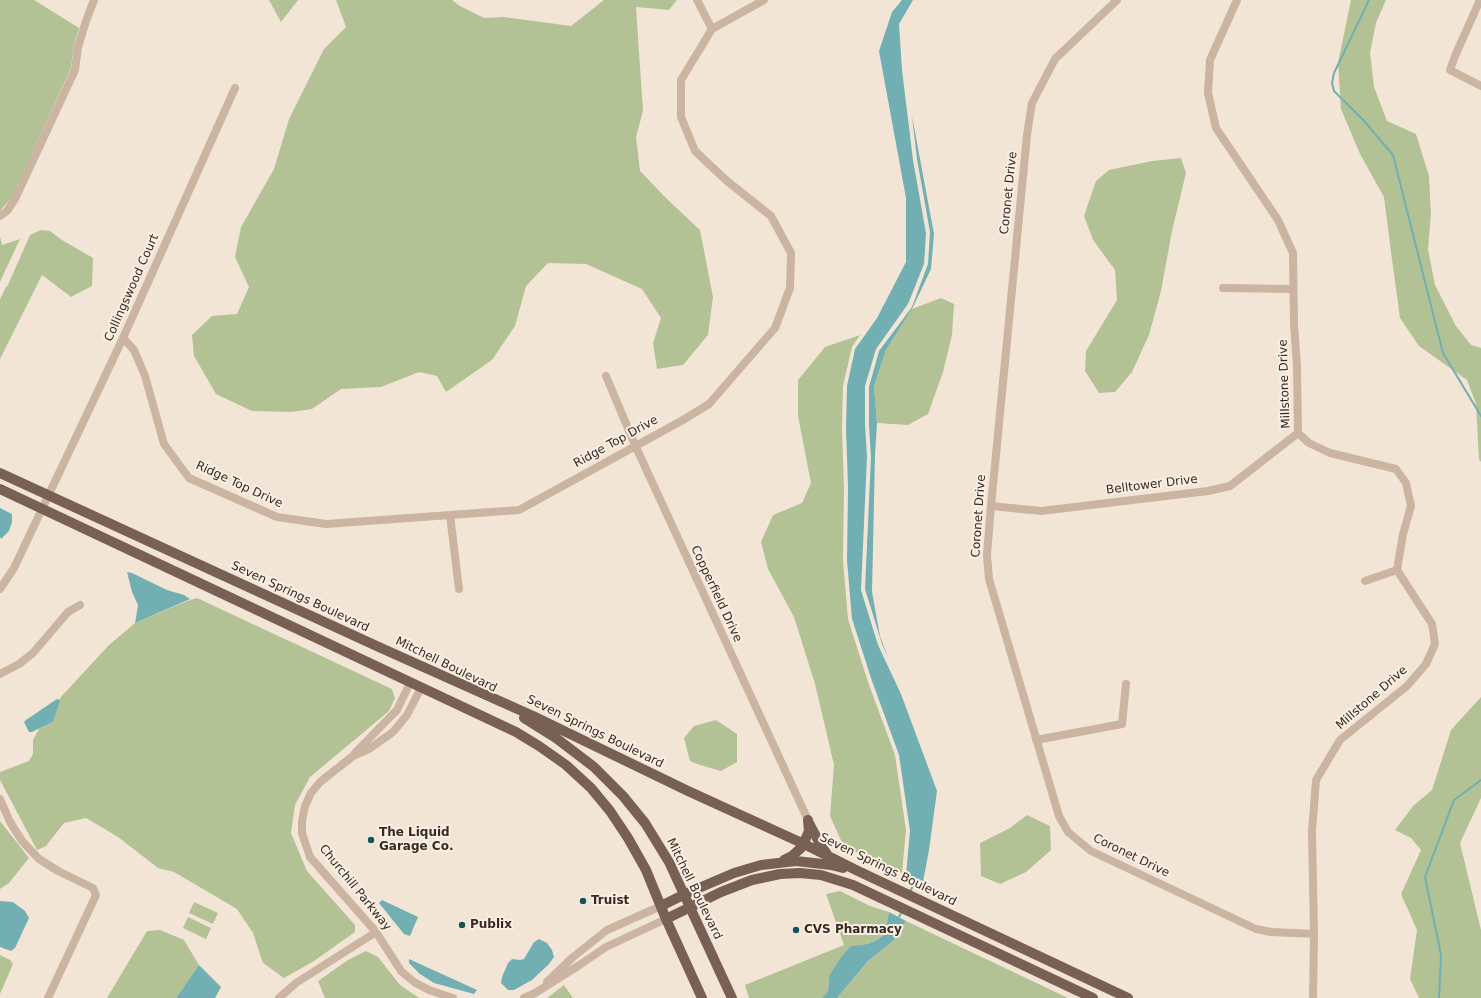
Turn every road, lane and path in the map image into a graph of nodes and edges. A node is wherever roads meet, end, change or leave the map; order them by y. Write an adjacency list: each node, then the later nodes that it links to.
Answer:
1 (94, 0): 10 (street)
2 (697, 0): 7 (street)
3 (764, 0): 7 (street, Ridge Top Drive)
4 (1117, 0): 20 (street, Coronet Drive)
5 (1237, 0): 12 (street, Millstone Drive)
6 (1480, 0): 8 (street)
7 (712, 29): 16 (street, Ridge Top Drive)
8 (1481, 86)
9 (235, 88): 13 (street, Collingswood Court)
10 (0, 216)
11 (1223, 288): 12 (street)
12 (1293, 289): 15 (street, Millstone Drive)
13 (123, 338): 19 (street, Collingswood Court); 22 (street, Ridge Top Drive)
14 (606, 376): 16 (street, Copperfield Drive)
15 (1298, 433): 20 (street, Belltower Drive); 23 (street, Millstone Drive)
16 (635, 445): 22 (street, Ridge Top Drive); 36 (street, Copperfield Drive)
17 (0, 473): 19 (main road, Seven Springs Boulevard)
18 (0, 489): 21 (main road)
19 (48, 495): 21 (street, Collingswood Court); 28 (main road, Seven Springs Boulevard)
20 (990, 506): 33 (street, Coronet Drive)
21 (42, 510): 25 (street, Collingswood Court); 30 (main road)
22 (450, 515): 26 (street)
23 (1397, 570): 24 (street); 46 (street, Millstone Drive)
24 (1365, 581)
25 (0, 589)
26 (459, 589)
27 (80, 605): 29 (street)
28 (380, 648): 37 (main road, Seven Springs Boulevard); 41 (main road, Mitchell Boulevard)
29 (0, 674)
30 (410, 684): 32 (main road); 34 (street, Churchill Parkway)
31 (1126, 684): 33 (street)
32 (421, 688): 34 (street, Churchill Parkway); 42 (main road)
33 (1036, 740): 46 (street, Coronet Drive)
34 (353, 756): 45 (street, Churchill Parkway)
35 (0, 799): 48 (street)
36 (808, 820): 37 (main road); 38 (main road)
37 (804, 844): 38 (main road, Seven Springs Boulevard); 39 (main road)
38 (828, 855): 40 (main road, Seven Springs Boulevard)
39 (778, 862): 40 (main road); 41 (main road)
40 (858, 871): 55 (main road, Seven Springs Boulevard)
41 (685, 894): 42 (main road); 43 (main road, Mitchell Boulevard)
42 (661, 906): 44 (main road); 47 (street)
43 (690, 908): 44 (main road); 53 (main road, Mitchell Boulevard); 54 (main road)
44 (666, 919): 47 (street); 52 (main road)
45 (376, 932): 49 (street); 50 (street, Churchill Parkway)
46 (1314, 934): 56 (street, Millstone Drive)
47 (535, 993): 51 (street)
48 (48, 998)
49 (278, 998)
50 (453, 998)
51 (524, 998)
52 (702, 998)
53 (732, 998)
54 (1093, 998)
55 (1128, 998)
56 (1314, 998)

